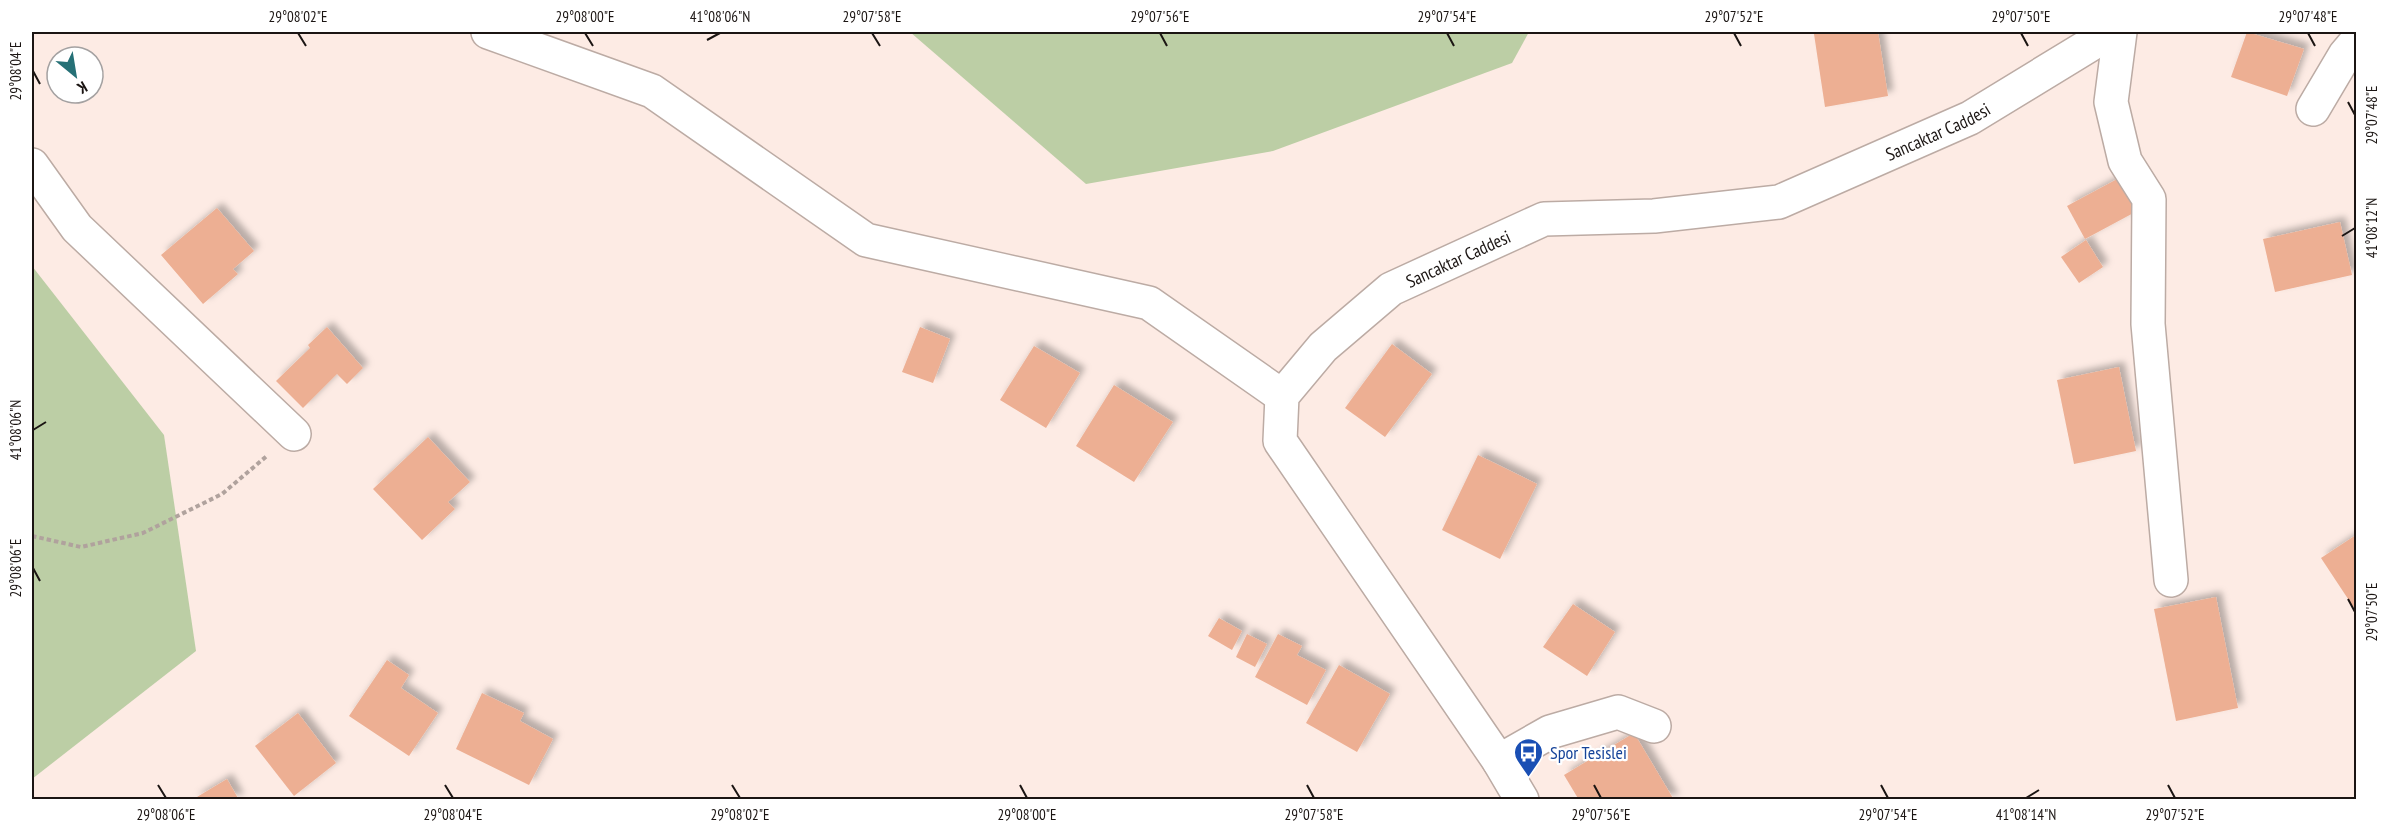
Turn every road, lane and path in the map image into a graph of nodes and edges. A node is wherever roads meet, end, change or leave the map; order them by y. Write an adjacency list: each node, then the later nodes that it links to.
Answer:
1 (488, 32): 7 (street)
2 (2111, 32): 7 (street, Sancaktar Caddesi)
3 (2120, 32): 10 (street)
4 (2356, 42): 5 (street)
5 (2313, 109)
6 (32, 165): 8 (street)
7 (1282, 396): 12 (street)
8 (294, 434): 9 (path)
9 (32, 536)
10 (2170, 580)
11 (1654, 726): 12 (street)
12 (1499, 761): 13 (street)
13 (1522, 800)

